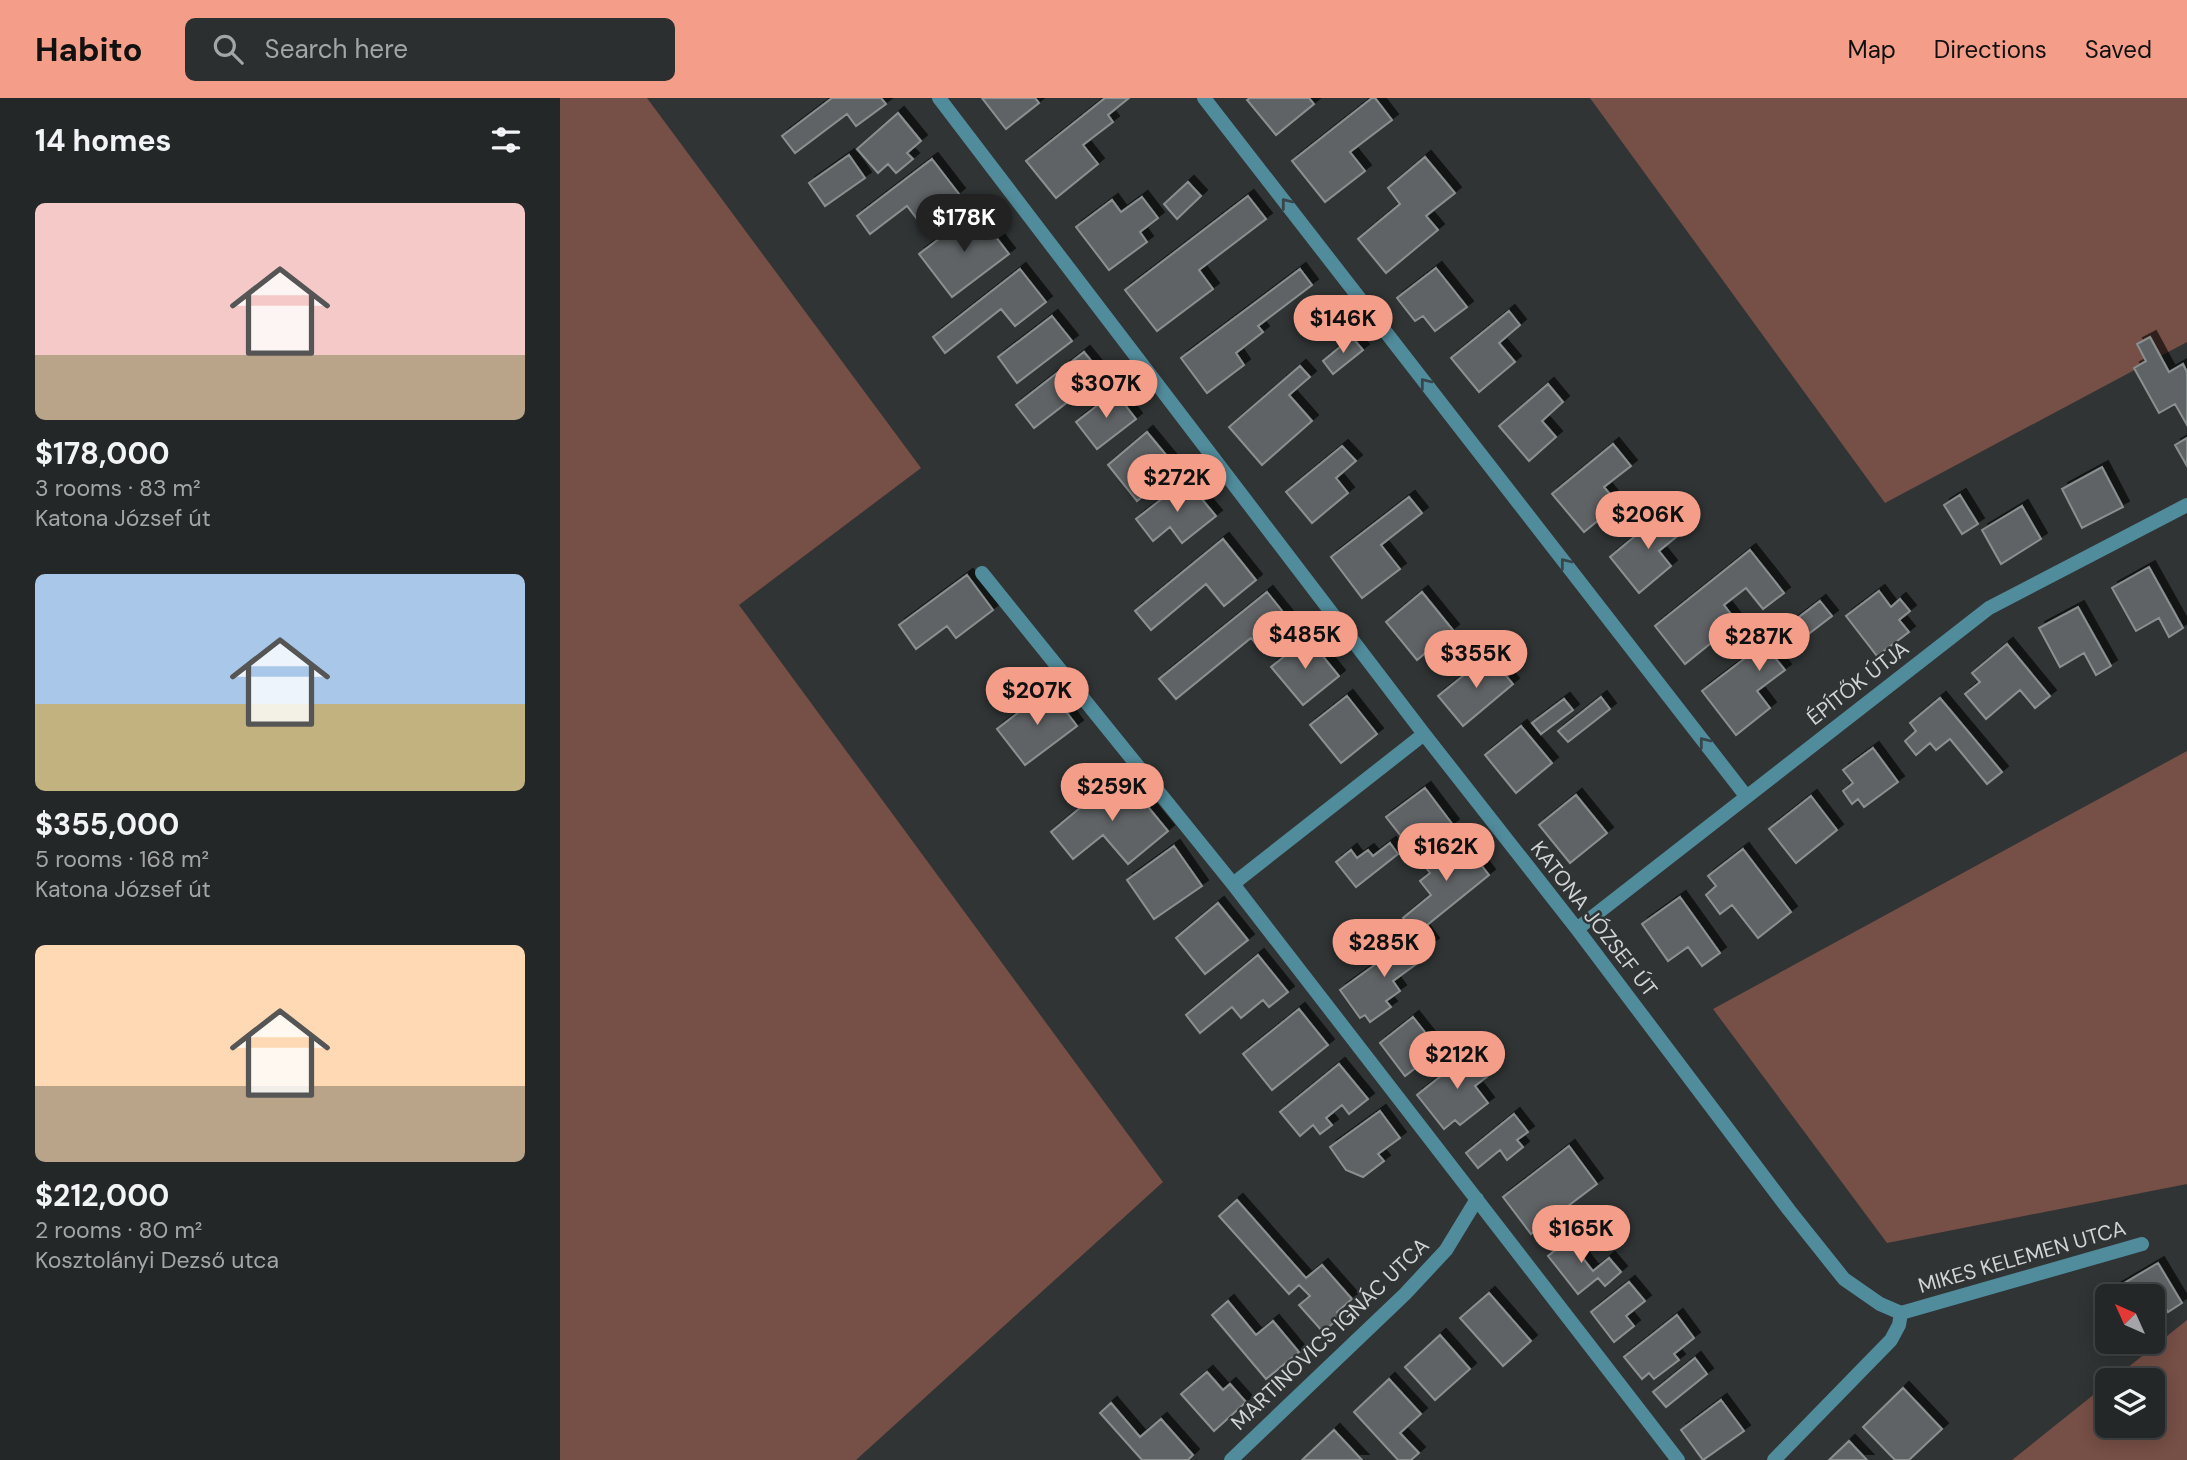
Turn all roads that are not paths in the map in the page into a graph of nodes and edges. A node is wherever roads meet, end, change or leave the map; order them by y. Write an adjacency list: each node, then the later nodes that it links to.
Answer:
1 (939, 98): 5 (street, KATONA JÓZSEF ÚT)
2 (1204, 98): 6 (street, one-way to 2)
3 (2187, 505): 6 (street, ÉPÍTŐK ÚTJA)
4 (982, 573): 7 (street)
5 (1424, 734): 7 (street); 8 (street, KATONA JÓZSEF ÚT)
6 (1746, 796): 8 (street, ÉPÍTŐK ÚTJA)
7 (1233, 884): 9 (street)
8 (1577, 929): 11 (street, KATONA JÓZSEF ÚT)
9 (1477, 1199): 12 (street, MARTINOVICS IGNÁC UTCA); 13 (street)
10 (2142, 1244): 11 (street, MIKES KELEMEN UTCA)
11 (1901, 1313): 14 (street, MIKES KELEMEN UTCA)
12 (1231, 1460)
13 (1678, 1460)
14 (1774, 1460)

